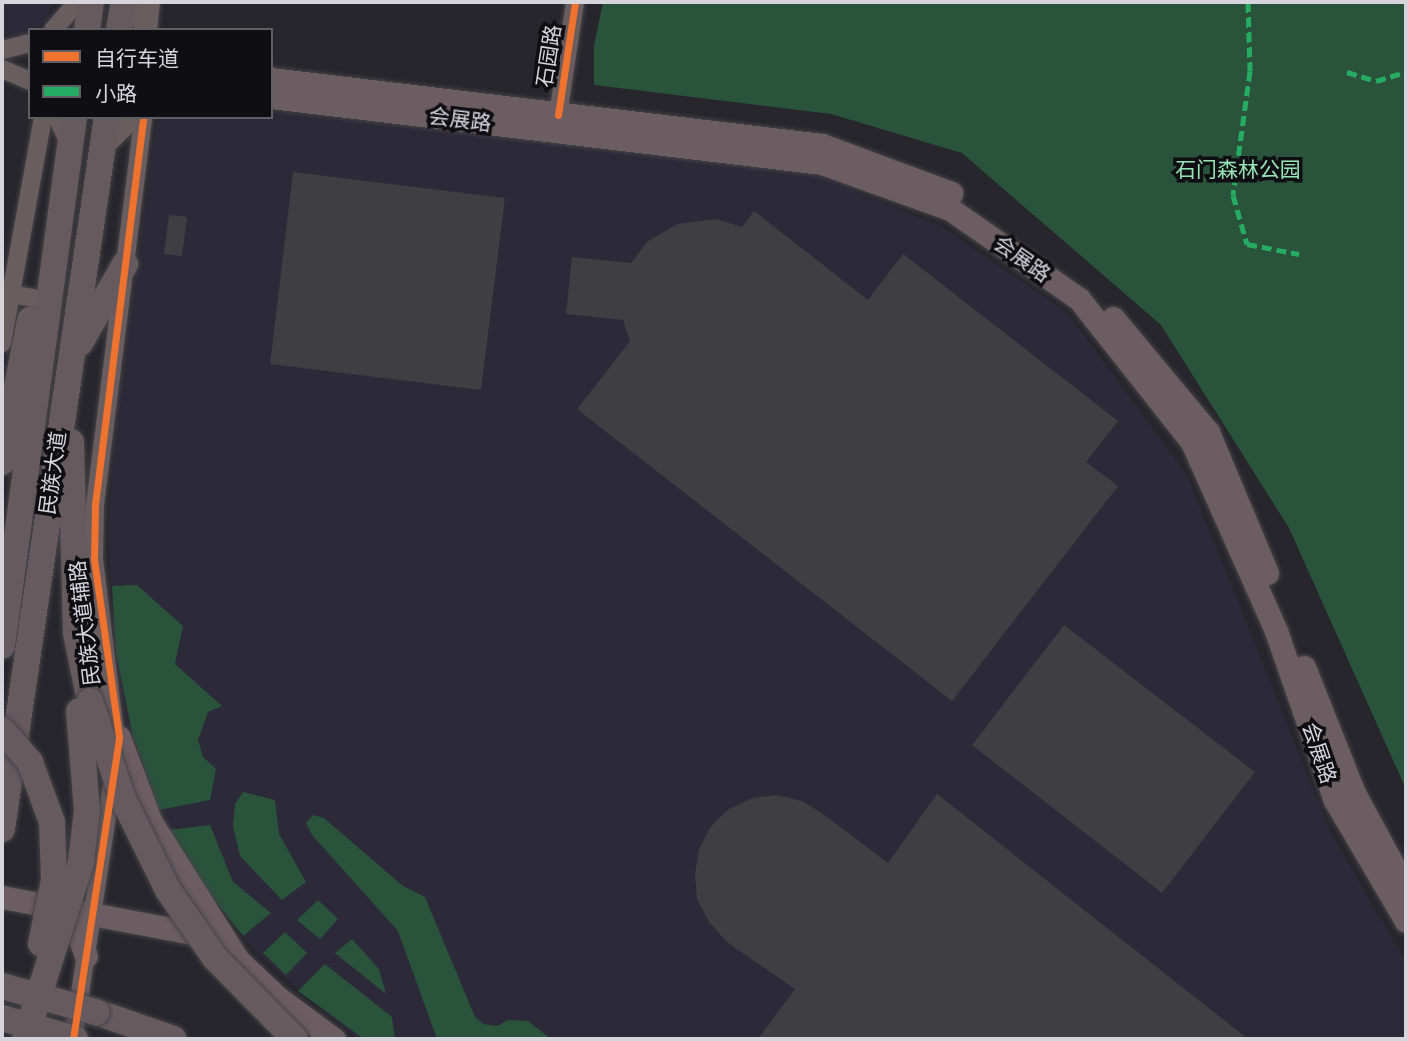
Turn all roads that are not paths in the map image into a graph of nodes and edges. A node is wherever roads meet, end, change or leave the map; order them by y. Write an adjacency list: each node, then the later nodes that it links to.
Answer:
1 (61, 2): 8 (street)
2 (76, 2): 9 (street)
3 (91, 2): 10 (highway)
4 (124, 2): 11 (highway)
5 (133, 2): 12 (street)
6 (150, 2): 13 (street)
7 (575, 2): 20 (street, 石园路)
8 (55, 28)
9 (56, 28)
10 (87, 28)
11 (120, 28)
12 (145, 28)
13 (146, 28)
14 (28, 44): 15 (street)
15 (2, 50)
16 (2, 69): 18 (street)
17 (273, 79): 20 (main road, 会展路)
18 (28, 80)
19 (273, 97): 43 (main road, 会展路)
20 (558, 115): 39 (main road, 会展路)
21 (43, 119): 30 (street)
22 (58, 119): 27 (street)
23 (74, 119): 27 (highway, 民族大道)
24 (107, 119): 28 (highway, 民族大道)
25 (133, 119): 28 (street)
26 (143, 119): 29 (street, 民族大道辅路)
27 (71, 145): 30 (highway); 34 (highway, 民族大道)
28 (102, 150): 32 (highway, 民族大道)
29 (125, 264): 32 (highway); 37 (street, 民族大道辅路)
30 (23, 296): 31 (street); 33 (highway)
31 (2, 343)
32 (70, 361): 35 (highway); 38 (highway, 民族大道)
33 (2, 462)
34 (2, 646)
35 (84, 702): 50 (highway, bridge); 54 (highway, bridge)
36 (2, 730): 49 (highway, bridge)
37 (119, 737): 42 (street, 民族大道辅路); 44 (main road)
38 (2, 829)
39 (1406, 889)
40 (2, 897): 41 (main road)
41 (34, 902): 42 (main road); 45 (main road)
42 (92, 912): 44 (main road); 45 (street, 民族大道辅路)
43 (1406, 921)
44 (223, 938): 55 (main road)
45 (86, 956): 52 (street, 民族大道辅路)
46 (2, 986): 53 (highway, bridge)
47 (2, 1018): 52 (highway, bridge)
48 (2, 1026): 51 (highway)
49 (10, 1039)
50 (24, 1039)
51 (38, 1039)
52 (74, 1039)
53 (173, 1039)
54 (295, 1039)
55 (334, 1039)

